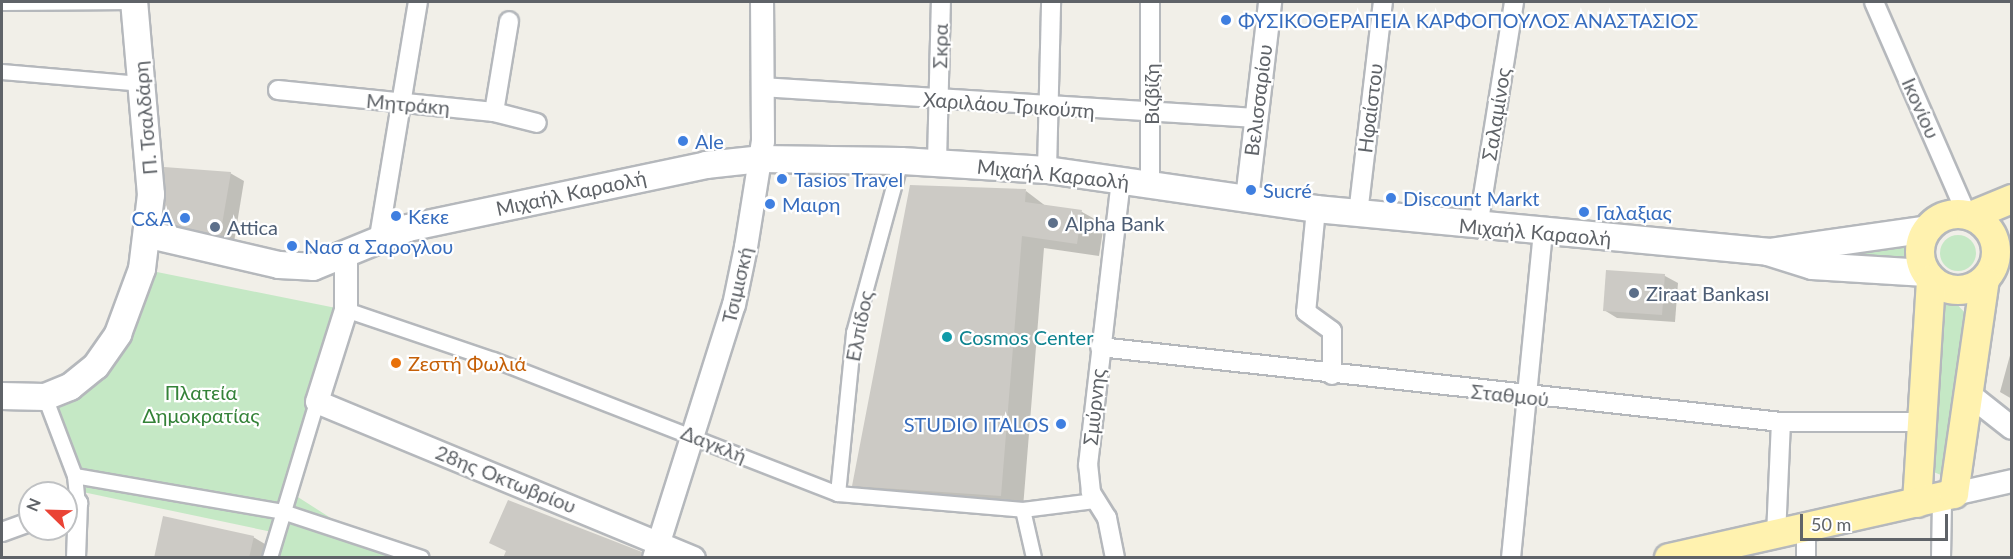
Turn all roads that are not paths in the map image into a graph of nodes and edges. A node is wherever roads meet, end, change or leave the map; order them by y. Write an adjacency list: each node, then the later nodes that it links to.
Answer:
1 (134, 2): 11 (street); 14 (main road, Π. Τσαλδάρη)
2 (418, 2): 18 (street)
3 (762, 2): 15 (street, Τσιμισκή)
4 (941, 2): 17 (street, Σκρα)
5 (1051, 2): 19 (street)
6 (1150, 2): 21 (street, Βιζβίζη)
7 (1270, 2): 22 (street, Βελισσαρίου)
8 (1383, 2): 33 (street, Ηφαίστου)
9 (1514, 2): 35 (street, Σαλαμίνος)
10 (1874, 2): 34 (street, Ικονίου)
11 (2, 3)
12 (509, 21): 20 (street)
13 (2, 72): 14 (street)
14 (143, 84): 39 (main road, Π. Τσαλδάρη)
15 (762, 87): 17 (street, Χαριλάου Τρικούπη); 24 (street, Τσιμισκή)
16 (278, 90): 18 (street, Μητράκη)
17 (939, 100): 19 (street, Χαριλάου Τρικούπη); 26 (street, Σκρα)
18 (400, 104): 20 (street, Μητράκη); 40 (street)
19 (1050, 109): 21 (street, Χαριλάου Τρικούπη); 27 (street)
20 (494, 112): 23 (street, Μητράκη)
21 (1152, 114): 22 (street, Χαριλάου Τρικούπη); 29 (street, Βιζβίζη)
22 (1255, 118): 30 (street, Βελισσαρίου)
23 (537, 123)
24 (761, 159): 25 (main road, Μιχαήλ Καραολή); 40 (main road, Μιχαήλ Καραολή); 56 (street, Τσιμισκή)
25 (901, 161): 26 (main road, Μιχαήλ Καραολή); 60 (street, Ελπίδος)
26 (937, 162): 27 (main road, Μιχαήλ Καραολή)
27 (1047, 170): 28 (main road, Μιχαήλ Καραολή)
28 (1121, 181): 29 (main road, Μιχαήλ Καραολή); 46 (street, Σμύρνης)
29 (1150, 186): 30 (main road, Μιχαήλ Καραολή)
30 (1247, 199): 32 (main road, Μιχαήλ Καραολή)
31 (2012, 199): 34 (main road)
32 (1317, 209): 33 (main road, Μιχαήλ Καραολή); 47 (street)
33 (1358, 214): 35 (main road, Μιχαήλ Καραολή)
34 (1969, 215): 37 (main road); 43 (main road)
35 (1478, 227): 38 (main road, Μιχαήλ Καραολή)
36 (2012, 228): 43 (main road)
37 (1928, 229): 41 (main road, Μιχαήλ Καραολή); 44 (main road)
38 (1543, 233): 41 (main road, Μιχαήλ Καραολή); 51 (street)
39 (150, 235): 42 (main road, Μιχαήλ Καραολή); 50 (main road)
40 (379, 237): 42 (main road, Μιχαήλ Καραολή)
41 (1768, 252): 44 (main road, Μιχαήλ Καραολή)
42 (346, 255): 45 (street)
43 (1991, 268): 44 (main road); 48 (main road)
44 (1929, 276): 54 (main road)
45 (346, 310): 52 (street); 56 (street, Δαγκλή)
46 (1100, 347): 47 (street, Σταθμού); 62 (street, Σμύρνης)
47 (1332, 375): 51 (street, Σταθμού)
48 (1970, 395): 55 (street); 61 (main road)
49 (2, 396): 50 (main road)
50 (45, 397): 57 (street)
51 (1525, 397): 53 (street, Σταθμού); 78 (street)
52 (317, 402): 64 (street); 70 (street, 28ης Οκτωβρίου)
53 (1781, 422): 54 (street, Σταθμού); 68 (street)
54 (1922, 422): 61 (main road)
55 (2012, 428)
56 (694, 435): 60 (street, Δαγκλή); 70 (street, Τσιμισκή)
57 (75, 476): 58 (street); 64 (street)
58 (74, 481)
59 (2012, 482): 61 (street)
60 (838, 494): 63 (street, Δαγκλή)
61 (1938, 498): 66 (main road); 81 (street)
62 (1094, 501): 63 (street, Δαγκλή); 77 (street, Σμύρνης)
63 (1023, 510): 76 (street)
64 (284, 512): 73 (street); 74 (street)
65 (18, 526): 67 (street)
66 (1806, 529): 68 (main road); 80 (street)
67 (2, 532)
68 (1776, 536): 71 (main road)
69 (75, 541): 72 (street)
70 (657, 549): 75 (street, 28ης Οκτωβρίου)
71 (1699, 555): 79 (main road)
72 (76, 558)
73 (270, 558)
74 (422, 558)
75 (694, 558)
76 (1034, 558)
77 (1115, 558)
78 (1511, 558)
79 (1669, 558)
80 (1806, 558)
81 (1941, 558)

